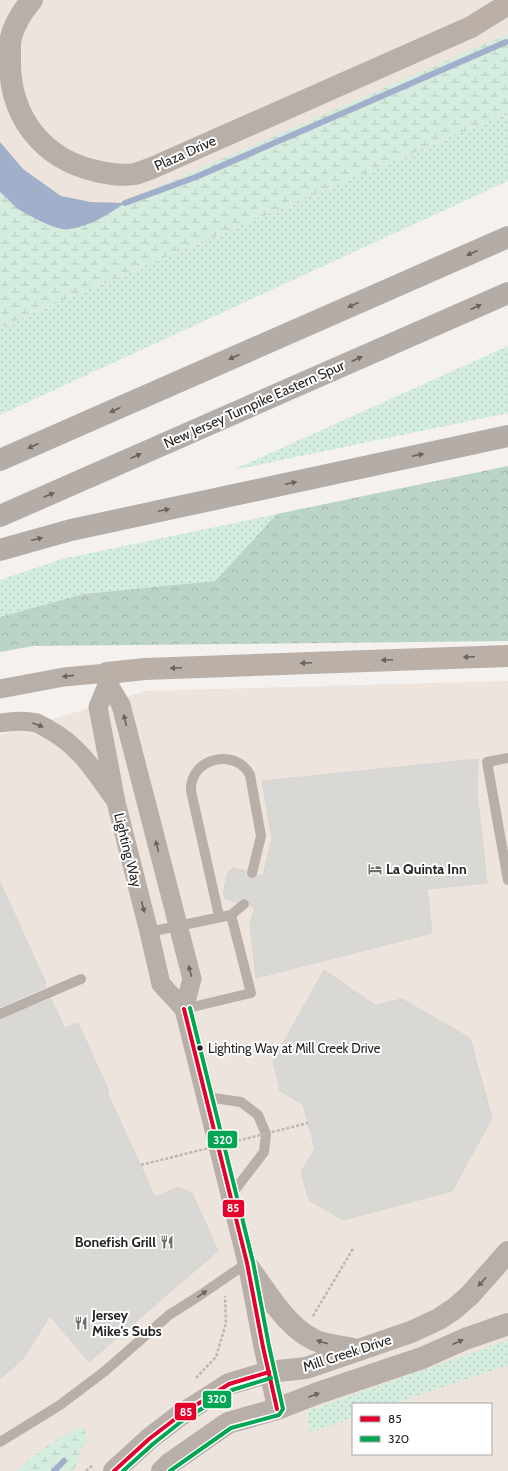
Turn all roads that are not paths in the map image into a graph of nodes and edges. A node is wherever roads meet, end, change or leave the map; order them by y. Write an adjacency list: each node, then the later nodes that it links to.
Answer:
1 (32, 0): 4 (street, Plaza Drive)
2 (508, 4): 4 (main road)
3 (508, 17): 4 (main road)
4 (472, 27)
5 (508, 237): 8 (highway, one-way to 8)
6 (508, 292): 9 (highway, New Jersey Turnpike Eastern Spur, one-way to 6)
7 (508, 436): 10 (highway, one-way to 7)
8 (0, 460)
9 (0, 516)
10 (0, 550)
11 (508, 656): 12 (main road, one-way to 12)
12 (108, 678): 13 (street, one-way to 13); 16 (street, Lighting Way); 22 (street, Lighting Way, one-way to 12)
13 (0, 689)
14 (0, 723): 16 (street, one-way to 16)
15 (508, 758): 18 (lane)
16 (116, 802): 23 (street, Lighting Way, one-way to 23)
17 (252, 873): 21 (lane)
18 (508, 880)
19 (244, 904): 20 (lane)
20 (231, 915): 21 (lane); 25 (lane)
21 (219, 916): 22 (lane)
22 (178, 926): 23 (lane); 25 (street, Lighting Way, one-way to 22)
23 (149, 932): 25 (street, Lighting Way)
24 (81, 979): 26 (lane)
25 (184, 1009): 27 (street, Lighting Way)
26 (0, 1014)
27 (206, 1097): 28 (street, Lighting Way); 28 (lane)
28 (231, 1195): 30 (street, Lighting Way)
29 (508, 1252): 32 (street, Mill Creek Drive, one-way to 32)
30 (248, 1265): 32 (street, one-way to 30); 33 (street, Lighting Way); 35 (lane, one-way to 30)
31 (508, 1324): 34 (street, Mill Creek Drive, one-way to 31)
32 (360, 1350): 33 (street, Mill Creek Drive)
33 (269, 1372): 34 (street, Lighting Way); 36 (street, Mill Creek Drive)
34 (278, 1409): 37 (street, Mill Creek Drive)
35 (0, 1442)
36 (105, 1466)
37 (162, 1471)

